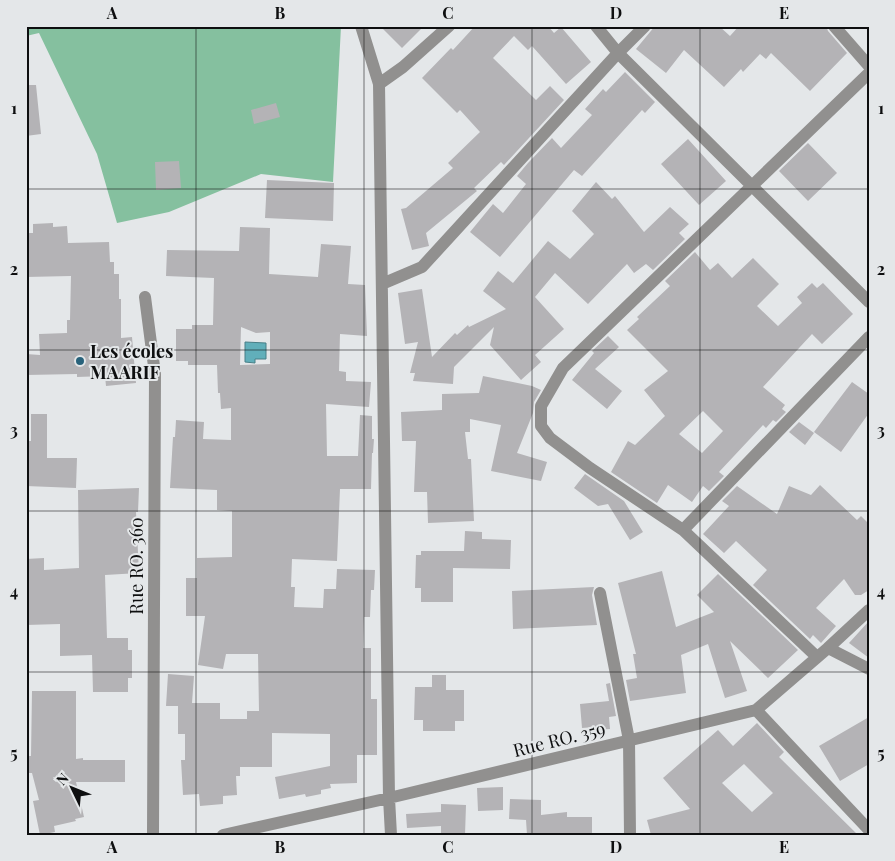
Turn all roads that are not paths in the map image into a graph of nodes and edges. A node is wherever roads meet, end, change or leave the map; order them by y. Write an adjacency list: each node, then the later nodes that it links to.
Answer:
1 (361, 26): 9 (street)
2 (448, 26): 9 (street)
3 (596, 26): 6 (street)
4 (645, 26): 6 (street)
5 (834, 26): 7 (street)
6 (618, 53): 10 (street); 11 (street)
7 (869, 66)
8 (869, 72): 10 (street)
9 (379, 84): 11 (street)
10 (750, 186): 13 (street); 15 (street)
11 (382, 284): 23 (street)
12 (146, 297): 25 (street, Rue RO. 360)
13 (869, 302)
14 (869, 336): 15 (street)
15 (682, 530): 19 (street)
16 (600, 593): 22 (street)
17 (869, 610): 18 (street, Rue RO. 359)
18 (828, 648): 19 (street, Rue RO. 359); 20 (street)
19 (816, 657): 21 (street, Rue RO. 359)
20 (869, 669)
21 (756, 710): 22 (street, Rue RO. 359); 24 (street)
22 (629, 740): 23 (street, Rue RO. 359); 28 (street)
23 (389, 798): 26 (street, Rue RO. 359); 27 (street)
24 (869, 830)
25 (153, 835)
26 (223, 835)
27 (391, 835)
28 (630, 835)

